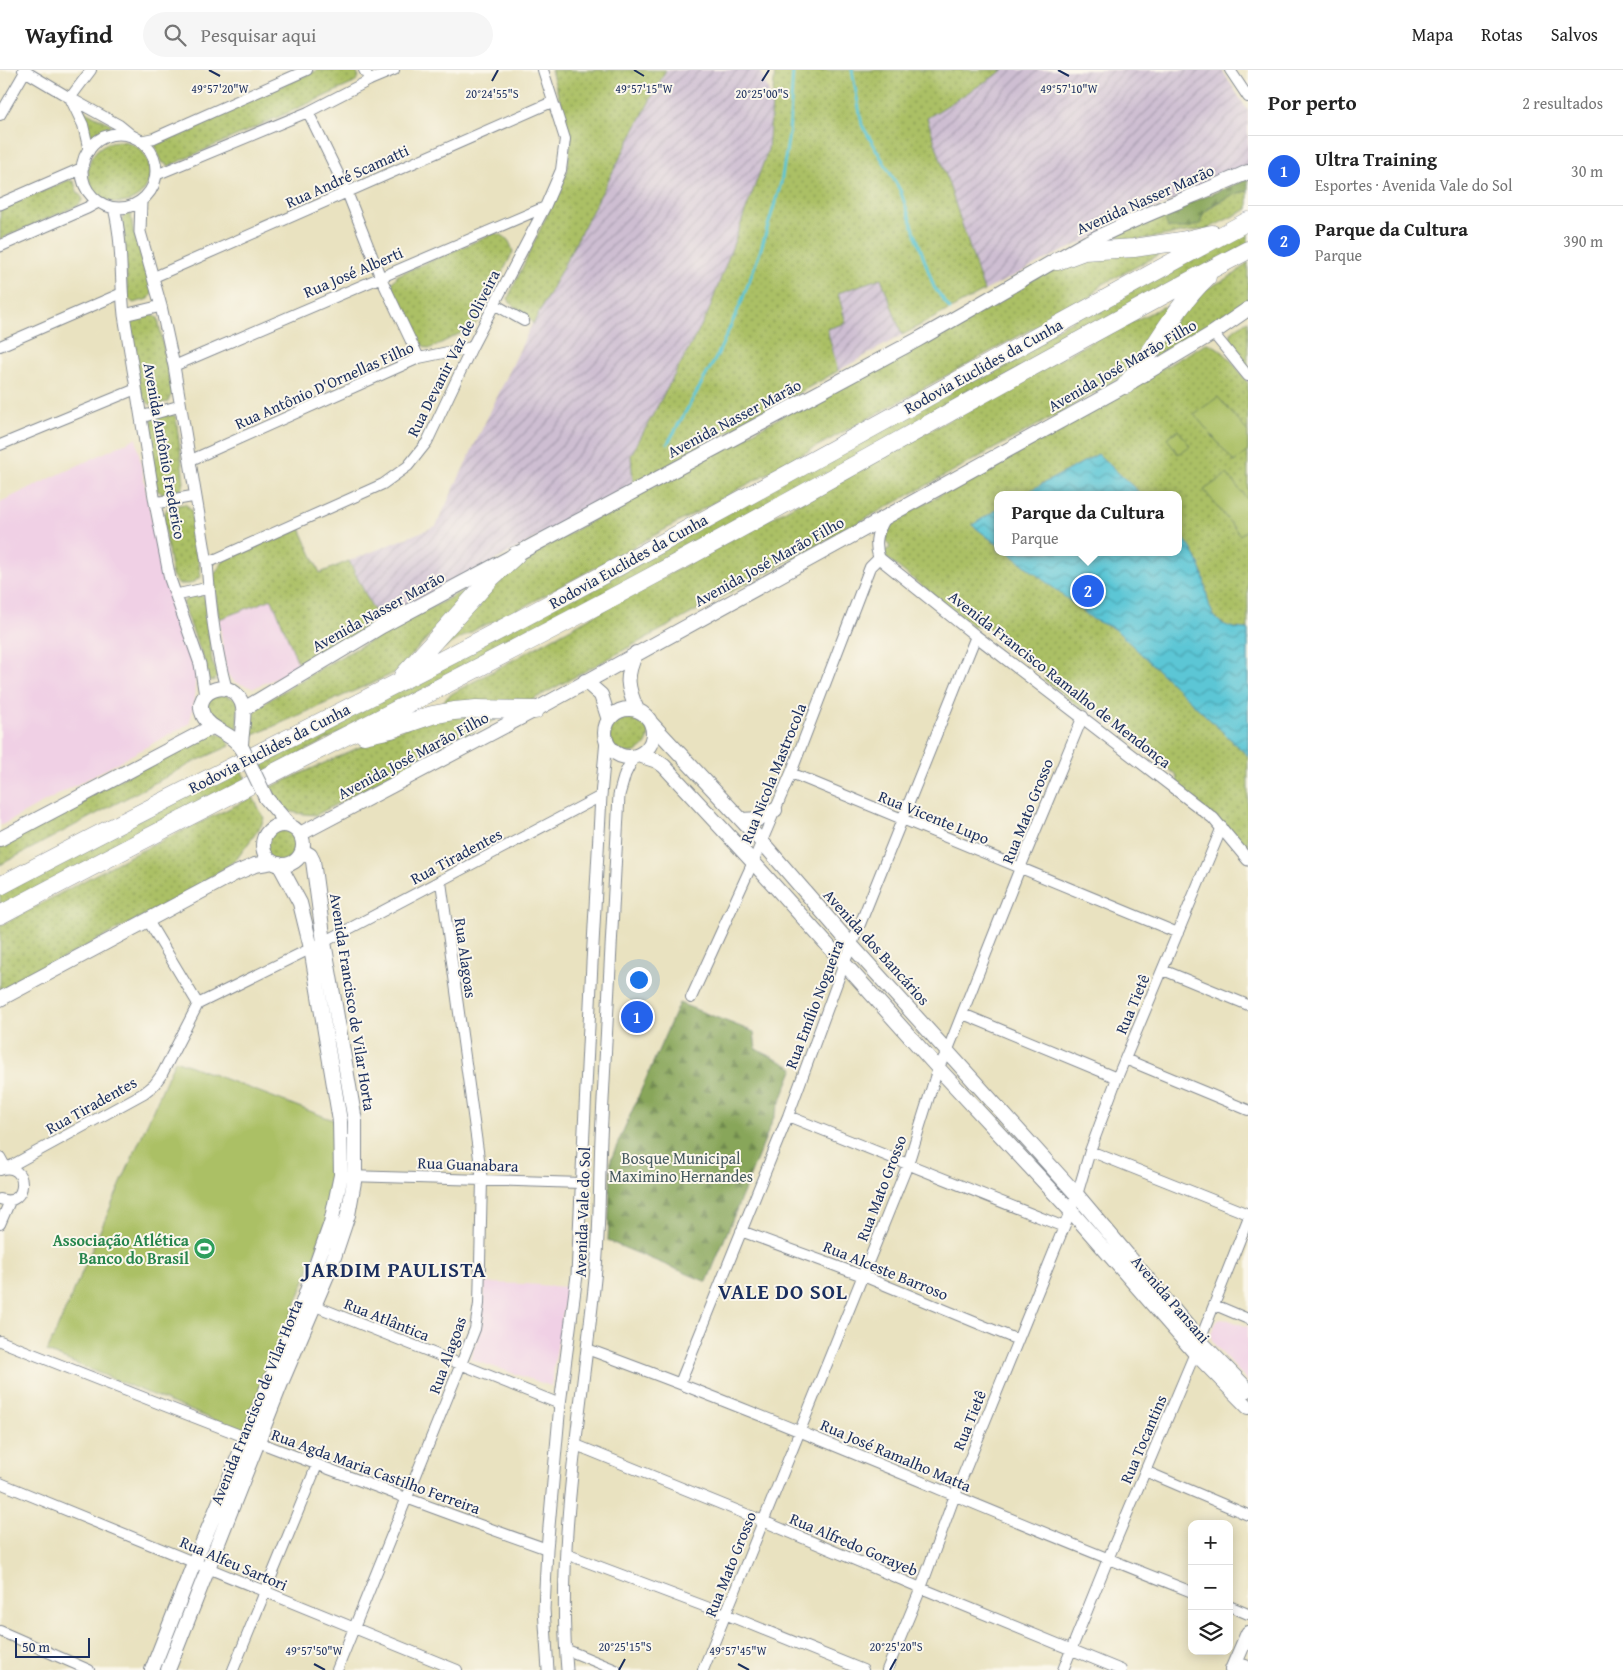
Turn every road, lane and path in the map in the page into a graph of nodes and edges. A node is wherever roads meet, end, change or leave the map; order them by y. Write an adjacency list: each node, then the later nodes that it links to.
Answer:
1 (25, 70): 9 (street); 13 (street)
2 (91, 70): 9 (street)
3 (308, 70): 14 (street)
4 (364, 70): 8 (street)
5 (394, 70): 8 (street)
6 (543, 70): 11 (street, Rua Devanir Vaz de Oliveira)
7 (1230, 70): 10 (street)
8 (370, 80): 12 (street)
9 (70, 98): 14 (street); 15 (street)
10 (1248, 98)
11 (552, 102): 19 (street, Rua André Scamatti); 23 (street, Rua Devanir Vaz de Oliveira)
12 (308, 112): 18 (street); 19 (street)
13 (0, 115)
14 (138, 139): 15 (street); 18 (street)
15 (89, 151): 16 (street)
16 (82, 168): 21 (street); 22 (street)
17 (1248, 172): 28 (main road, Avenida Nasser Marão)
18 (156, 175): 20 (street)
19 (347, 192): 30 (street); 31 (street, Rua André Scamatti)
20 (141, 201): 24 (street); 31 (street, Avenida Antônio Frederico)
21 (98, 202): 24 (street); 26 (street)
22 (0, 204)
23 (545, 207): 30 (street, Rua José Alberti); 33 (street, Rua Devanir Vaz de Oliveira)
24 (114, 208): 32 (street, Avenida Antônio Frederico)
25 (1241, 225): 28 (highway); 61 (highway, Rodovia Euclides da Cunha)
26 (0, 246)
27 (1248, 250): 29 (highway, Rodovia Euclides da Cunha)
28 (1057, 261): 53 (main road, Avenida Nasser Marão)
29 (1220, 264): 44 (highway); 71 (highway, Rodovia Euclides da Cunha)
30 (380, 276): 41 (street); 42 (street, Rua José Alberti)
31 (154, 277): 34 (street, Avenida Antônio Frederico)
32 (122, 293): 36 (street, Avenida Antônio Frederico); 39 (street)
33 (494, 304): 37 (street); 40 (street, Rua Devanir Vaz de Oliveira)
34 (161, 306): 36 (street); 42 (street, Avenida Antônio Frederico)
35 (1248, 309): 38 (main road, Avenida José Marão Filho)
36 (124, 315): 45 (street, Avenida Antônio Frederico)
37 (524, 322)
38 (1213, 333): 43 (street); 44 (main road, Avenida José Marão Filho)
39 (0, 346)
40 (472, 347): 41 (street, Rua Antônio D'Ornellas Filho); 55 (street, Rua Devanir Vaz de Oliveira)
41 (419, 358): 49 (street, Rua Antônio D'Ornellas Filho)
42 (174, 366): 46 (street, Avenida Antônio Frederico)
43 (1248, 376)
44 (1126, 385): 52 (main road, Avenida José Marão Filho)
45 (136, 389): 47 (street, Avenida Antônio Frederico); 48 (street)
46 (180, 406): 47 (street); 49 (street, Avenida Antônio Frederico)
47 (141, 417): 51 (street, Avenida Antônio Frederico)
48 (0, 445)
49 (191, 460): 50 (street, Avenida Antônio Frederico)
50 (195, 496): 51 (street); 55 (street, Avenida Antônio Frederico)
51 (155, 503): 57 (street, Avenida Antônio Frederico)
52 (886, 518): 54 (street); 59 (main road, Avenida José Marão Filho)
53 (516, 554): 61 (highway); 64 (main road, Avenida Nasser Marão)
54 (879, 558): 58 (street, Avenida Francisco Ramalho de Mendonça); 75 (street, Rua Nicola Mastrocola)
55 (207, 563): 56 (street, Avenida Antônio Frederico)
56 (209, 588): 57 (street); 62 (street, Avenida Antônio Frederico)
57 (176, 595): 63 (street, Avenida Antônio Frederico)
58 (976, 636): 67 (street, Avenida Francisco Ramalho de Mendonça); 81 (street, Rua Emílio Nogueira)
59 (636, 653): 60 (main road, Avenida José Marão Filho); 66 (main road)
60 (586, 681): 65 (main road, Avenida José Marão Filho); 68 (main road)
61 (396, 684): 93 (highway, Rodovia Euclides da Cunha)
62 (226, 688): 63 (main road); 64 (main road, Avenida Antônio Frederico)
63 (205, 696): 70 (main road, Avenida Antônio Frederico)
64 (244, 708): 73 (main road)
65 (535, 710): 71 (highway); 83 (main road, Avenida José Marão Filho)
66 (637, 710): 68 (main road); 69 (main road)
67 (1083, 716): 82 (street, Avenida Francisco Ramalho de Mendonça); 91 (street, Rua Mato Grosso)
68 (609, 720): 72 (main road)
69 (651, 724): 74 (main road); 80 (main road, Avenida dos Bancários)
70 (212, 726): 73 (main road); 85 (main road)
71 (342, 739): 96 (highway, Rodovia Euclides da Cunha)
72 (606, 740): 74 (main road); 77 (street, Avenida Vale do Sol)
73 (242, 748): 78 (main road, bridge)
74 (637, 755): 76 (street, Avenida Vale do Sol); 89 (main road)
75 (790, 773): 79 (street, Rua Nicola Mastrocola); 81 (street, Rua Vicente Lupo)
76 (619, 795): 77 (street); 95 (street, Avenida Vale do Sol)
77 (601, 796): 92 (street, Rua Tiradentes); 94 (street, Avenida Vale do Sol)
78 (267, 800): 83 (main road); 84 (main road)
79 (774, 810): 80 (main road); 86 (street, Rua Nicola Mastrocola)
80 (742, 820): 86 (main road, Avenida dos Bancários)
81 (903, 820): 91 (street, Rua Vicente Lupo); 100 (street, Rua Emílio Nogueira)
82 (1222, 827): 88 (street, Avenida Francisco Ramalho de Mendonça); 98 (street, Rua Tietê)
83 (295, 830): 84 (main road); 87 (main road)
84 (265, 837): 90 (main road)
85 (0, 839)
86 (762, 842): 89 (street, Rua Nicola Mastrocola); 100 (main road, Avenida dos Bancários)
87 (302, 851): 90 (main road); 99 (main road, Avenida Francisco de Vilar Horta)
88 (1248, 860)
89 (753, 862): 103 (main road); 105 (street, Rua Nicola Mastrocola)
90 (276, 863): 97 (main road); 99 (main road, Avenida Francisco de Vilar Horta)
91 (1020, 868): 98 (street, Rua Vicente Lupo); 109 (street, Rua Mato Grosso)
92 (441, 882): 99 (street, Rua Tiradentes); 120 (street, Rua Alagoas)
93 (0, 886)
94 (596, 897): 95 (street); 101 (street, Avenida Vale do Sol)
95 (614, 898): 102 (street, Avenida Vale do Sol)
96 (0, 915)
97 (147, 919): 106 (main road); 107 (street)
98 (1178, 932): 104 (street, Rua Tietê)
99 (318, 945): 107 (street, Rua Tiradentes); 119 (main road, Avenida Francisco de Vilar Horta)
100 (852, 946): 103 (street, Rua Emílio Nogueira); 110 (main road, Avenida dos Bancários)
101 (592, 963): 102 (street); 121 (street, Avenida Vale do Sol)
102 (610, 964): 122 (street, Avenida Vale do Sol)
103 (844, 964): 112 (main road); 115 (street, Rua Emílio Nogueira)
104 (1163, 970): 108 (street); 111 (street, Rua Tietê)
105 (691, 998)
106 (0, 999)
107 (198, 1004): 117 (street, Rua Tiradentes)
108 (1248, 1005)
109 (963, 1014): 110 (street, Rua Mato Grosso); 113 (street)
110 (947, 1052): 112 (street, Rua Mato Grosso); 123 (main road, Avenida dos Bancários)
111 (1125, 1059): 113 (street, Rua Tietê); 114 (street)
112 (938, 1068): 118 (street, Rua Mato Grosso); 125 (main road)
113 (1117, 1078): 116 (street, Rua Tietê)
114 (1248, 1110)
115 (788, 1116): 118 (street); 130 (street, Rua Emílio Nogueira)
116 (1090, 1151): 123 (street, Rua Tietê); 126 (street)
117 (2, 1164): 124 (street)
118 (908, 1164): 129 (street); 131 (street, Rua Mato Grosso)
119 (348, 1176): 120 (street, Rua Guanabara); 132 (main road, Avenida Francisco de Vilar Horta)
120 (482, 1180): 121 (street, Rua Guanabara); 140 (street, Rua Alagoas)
121 (580, 1183): 122 (street); 137 (street, Avenida Vale do Sol)
122 (599, 1184): 139 (street, Avenida Vale do Sol)
123 (1077, 1195): 125 (street, Rua Tietê); 138 (main road, Avenida Pansani)
124 (3, 1200): 128 (street)
125 (1071, 1210): 129 (street, Rua Tietê); 138 (main road, Avenida Pansani)
126 (1248, 1214)
127 (1248, 1219): 133 (street, Rua Tocantins)
128 (0, 1224)
129 (1064, 1227): 135 (street, Rua Tietê)
130 (741, 1231): 131 (street, Rua Alceste Barroso); 141 (street, Rua Emílio Nogueira)
131 (862, 1276): 135 (street, Rua Alceste Barroso); 145 (street, Rua Mato Grosso)
132 (309, 1304): 140 (street, Rua Atlântica); 146 (main road, Avenida Francisco de Vilar Horta)
133 (1214, 1305): 134 (street); 138 (street, Rua Tocantins)
134 (1248, 1319)
135 (1018, 1340): 152 (street, Rua Tietê)
136 (0, 1341): 146 (street, Rua Agda Maria Castilho Ferreira)
137 (569, 1342): 139 (street); 143 (street, Avenida Vale do Sol)
138 (1198, 1347): 142 (main road, Avenida Pansani); 144 (main road, Avenida Pansani); 150 (street, Rua Tocantins)
139 (587, 1349): 141 (street, Rua José Ramalho Matta); 148 (street, Avenida Vale do Sol)
140 (461, 1365): 143 (street, Rua Atlântica); 153 (street, Rua Alagoas)
141 (680, 1383): 145 (street, Rua José Ramalho Matta)
142 (1248, 1390)
143 (560, 1404): 147 (street, Avenida Vale do Sol)
144 (1248, 1407)
145 (799, 1431): 152 (street, Rua José Ramalho Matta); 155 (street, Rua Mato Grosso)
146 (252, 1440): 149 (street, Rua Agda Maria Castilho Ferreira); 159 (main road, Avenida Francisco de Vilar Horta)
147 (556, 1442): 148 (street); 156 (street, Avenida Vale do Sol)
148 (576, 1445): 155 (street, Rua Alfredo Gorayeb); 157 (street, Avenida Vale do Sol)
149 (317, 1465): 153 (street, Rua Agda Maria Castilho Ferreira); 162 (street)
150 (1145, 1471): 154 (street); 158 (street, Rua Tocantins)
151 (0, 1482): 159 (street, Rua Alfeu Sartori)
152 (955, 1495): 158 (street, Rua José Ramalho Matta); 160 (street, Rua Tietê)
153 (406, 1499): 156 (street, Rua Agda Maria Castilho Ferreira); 166 (street, Rua Alagoas)
154 (1248, 1515)
155 (764, 1521): 160 (street, Rua Alfredo Gorayeb); 164 (street, Rua Mato Grosso)
156 (548, 1549): 157 (street); 170 (street, Avenida Vale do Sol)
157 (566, 1554): 164 (street); 169 (street, Avenida Vale do Sol)
158 (1108, 1559): 161 (street, Rua José Ramalho Matta); 171 (street, Rua Tocantins)
159 (201, 1565): 162 (street, Rua Alfeu Sartori); 174 (main road, Avenida Francisco de Vilar Horta); 175 (main road, Avenida Francisco de Vilar Horta)
160 (920, 1588): 171 (street, Rua Alfredo Gorayeb); 184 (street, Rua Tietê)
161 (1188, 1590)
162 (265, 1592): 166 (street, Rua Alfeu Sartori); 176 (street)
163 (1233, 1608): 165 (street)
164 (725, 1614): 182 (street, Rua Mato Grosso); 183 (street)
165 (1248, 1614)
166 (353, 1629): 177 (street, Rua Alagoas); 178 (street, Rua Alfeu Sartori)
167 (0, 1631): 173 (street)
168 (1248, 1633): 172 (main road)
169 (565, 1649): 170 (street); 180 (street, Avenida Vale do Sol); 181 (street)
170 (546, 1650): 179 (street, Avenida Vale do Sol)
171 (1071, 1650): 185 (street, Rua Tocantins); 186 (street, Rua Alfredo Gorayeb)
172 (1239, 1667)
173 (89, 1670)
174 (152, 1670)
175 (168, 1670)
176 (232, 1670)
177 (337, 1670)
178 (457, 1670)
179 (548, 1670)
180 (567, 1670)
181 (616, 1670)
182 (703, 1670)
183 (863, 1670)
184 (886, 1670)
185 (1063, 1670)
186 (1121, 1670)

